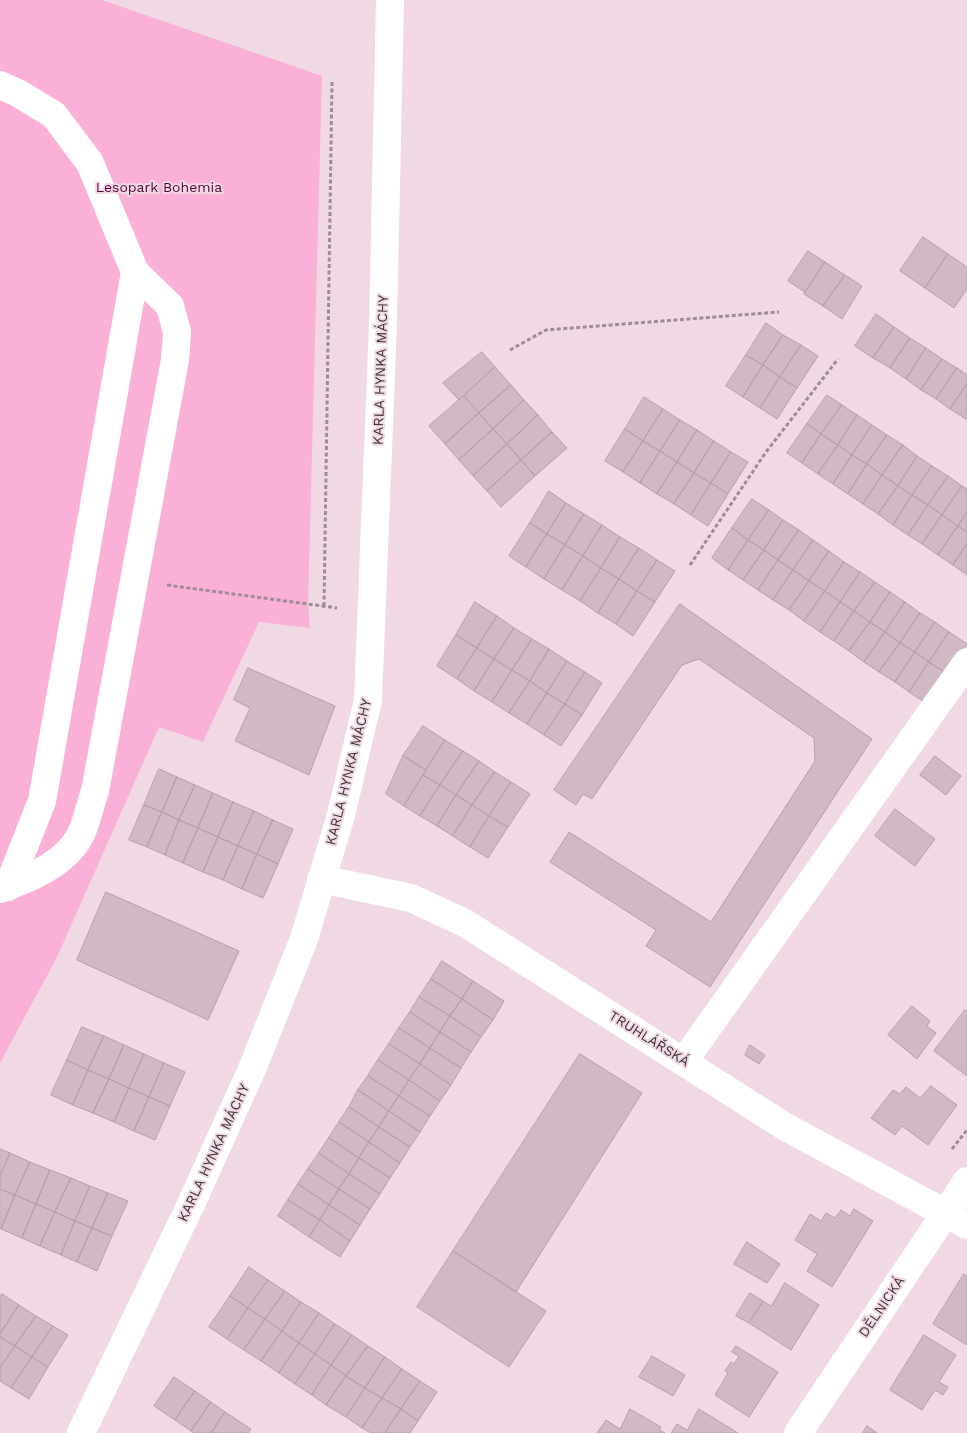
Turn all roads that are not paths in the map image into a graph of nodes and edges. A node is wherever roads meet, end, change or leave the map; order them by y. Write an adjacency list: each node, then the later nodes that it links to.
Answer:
1 (390, 0): 5 (street, KARLA HYNKA MÁCHY)
2 (0, 85): 3 (street)
3 (135, 272): 6 (street); 6 (street)
4 (967, 662): 7 (street)
5 (321, 880): 7 (street, TRUHLÁŘSKÁ); 10 (street, KARLA HYNKA MÁCHY)
6 (4, 888)
7 (684, 1061): 9 (street, TRUHLÁŘSKÁ)
8 (967, 1181): 9 (street, DĚLNICKÁ)
9 (956, 1219): 11 (street, DĚLNICKÁ)
10 (82, 1433)
11 (798, 1433)

